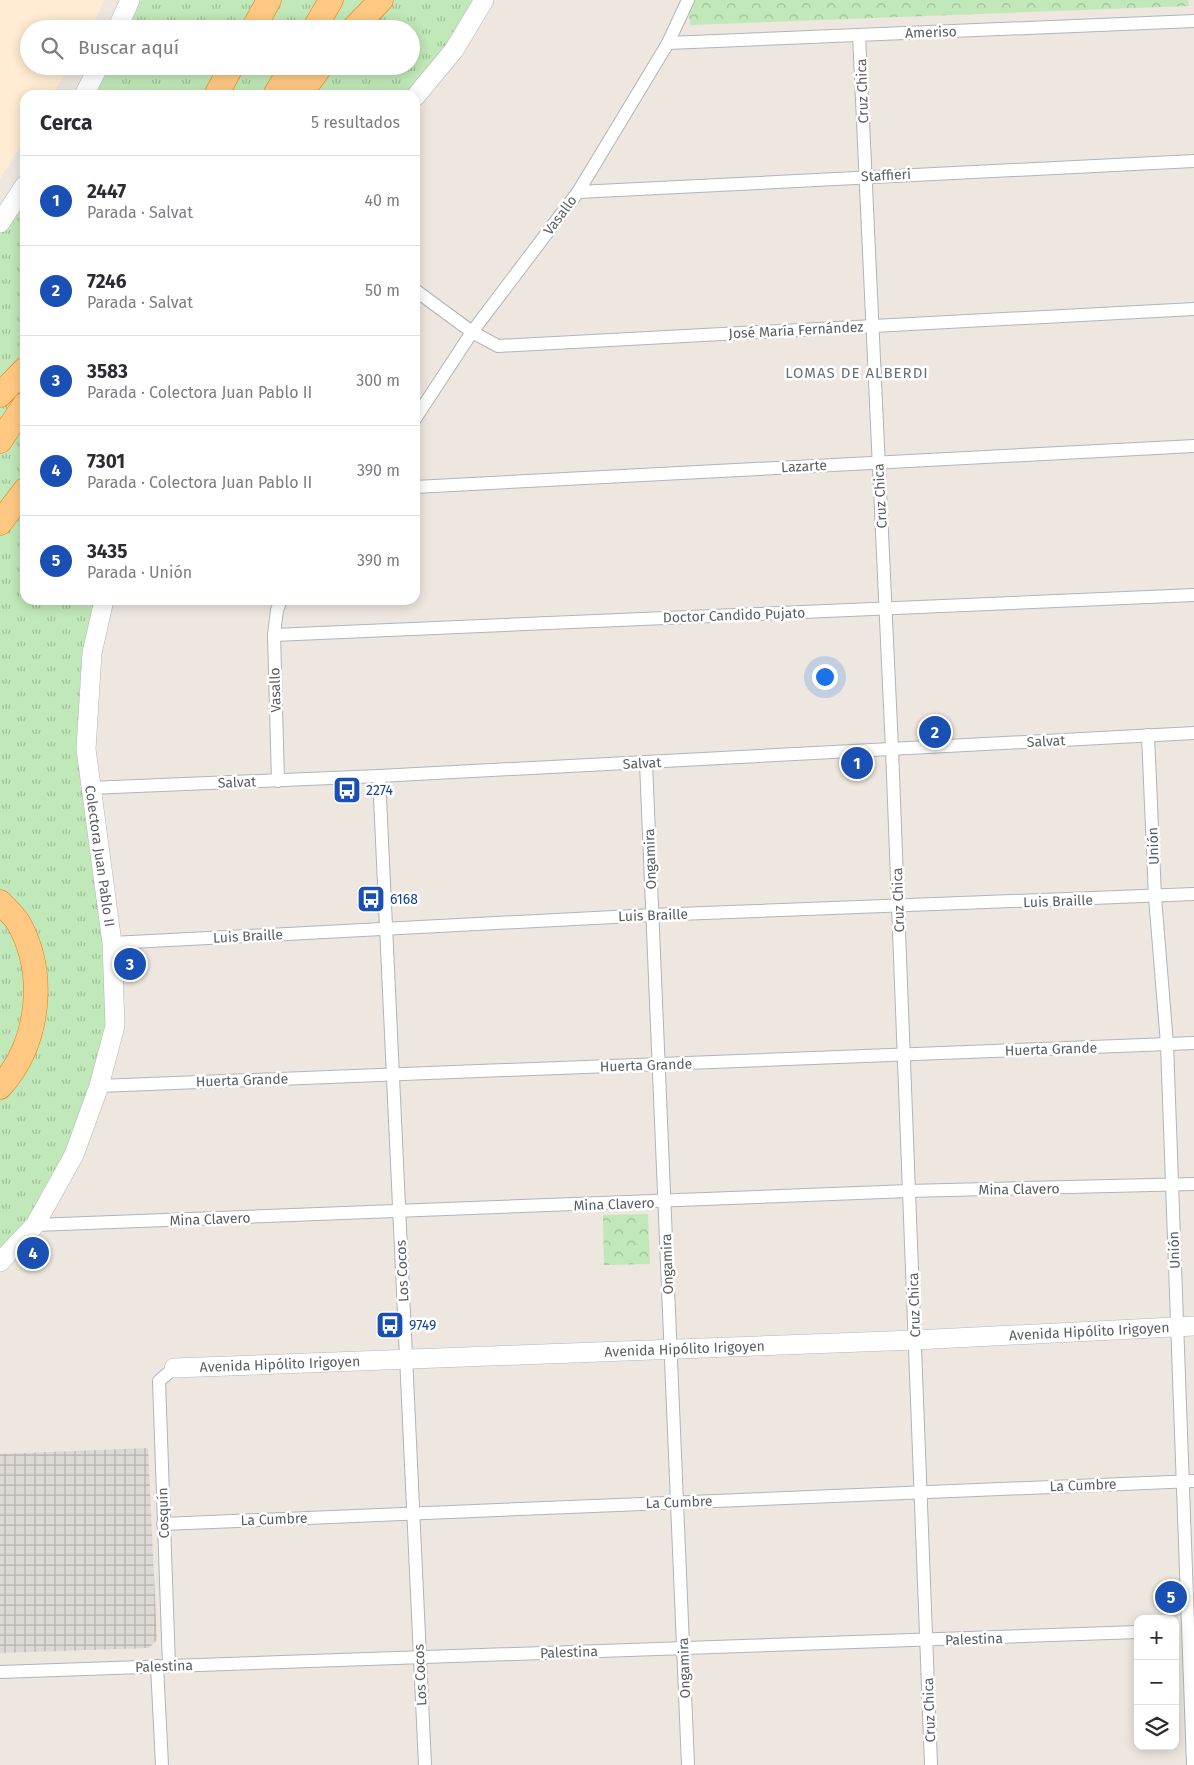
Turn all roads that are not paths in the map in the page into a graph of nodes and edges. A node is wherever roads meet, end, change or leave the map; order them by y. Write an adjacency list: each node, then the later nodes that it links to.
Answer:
1 (130, 0): 7 (street)
2 (269, 0): 8 (highway)
3 (331, 0): 9 (highway)
4 (381, 0): 10 (highway)
5 (484, 0): 22 (street)
6 (688, 0): 13 (street, Vasallo)
7 (120, 20)
8 (258, 20)
9 (319, 20)
10 (362, 20)
11 (1194, 21): 12 (street, Ameriso)
12 (859, 36): 13 (street, Ameriso); 24 (street, Cruz Chica)
13 (668, 43): 25 (street, Vasallo)
14 (94, 75): 18 (street)
15 (227, 75): 19 (highway)
16 (287, 75): 20 (highway)
17 (314, 75): 21 (highway)
18 (87, 90)
19 (219, 90)
20 (278, 90)
21 (304, 90)
22 (420, 91)
23 (1194, 161): 24 (street, Staffieri)
24 (865, 176): 25 (street, Staffieri); 30 (street, Cruz Chica)
25 (578, 192): 31 (street, Vasallo)
26 (20, 193): 27 (street)
27 (0, 223)
28 (420, 294): 31 (street, José María Fernández)
29 (1194, 309): 30 (street, José María Fernández)
30 (872, 326): 31 (street, José María Fernández); 38 (street, Cruz Chica)
31 (472, 332): 34 (street, Vasallo)
32 (20, 374): 33 (highway)
33 (0, 395)
34 (420, 411)
35 (20, 412): 36 (highway)
36 (0, 442)
37 (1194, 446): 38 (street, Lazarte)
38 (879, 463): 39 (street, Lazarte); 45 (street, Cruz Chica)
39 (420, 487)
40 (20, 497): 41 (highway)
41 (0, 523)
42 (1194, 595): 45 (street, Doctor Candido Pujato)
43 (103, 605): 53 (street, Colectora Juan Pablo II)
44 (279, 605): 46 (street, Vasallo)
45 (886, 609): 46 (street, Doctor Candido Pujato); 49 (street, Cruz Chica)
46 (274, 635): 52 (street, Vasallo)
47 (1194, 733): 48 (street, Salvat)
48 (1148, 735): 49 (street, Salvat); 55 (street, Unión)
49 (892, 749): 50 (street, Salvat); 57 (street, Cruz Chica)
50 (646, 762): 51 (street, Salvat); 58 (street, Ongamira)
51 (378, 776): 52 (street, Salvat); 59 (street, Los Cocos)
52 (278, 781): 53 (street, Salvat)
53 (90, 788): 60 (street, Colectora Juan Pablo II)
54 (1194, 894): 55 (street, Luis Braille)
55 (1155, 897): 57 (street, Luis Braille); 62 (street, Unión)
56 (0, 902): 67 (highway)
57 (898, 907): 58 (street, Luis Braille); 63 (street, Cruz Chica)
58 (652, 915): 59 (street, Luis Braille); 64 (street, Ongamira)
59 (386, 929): 60 (street, Luis Braille); 65 (street, Los Cocos)
60 (112, 943): 66 (street, Colectora Juan Pablo II)
61 (1194, 1043): 62 (street, Huerta Grande)
62 (1167, 1044): 63 (street, Huerta Grande); 69 (street, Unión)
63 (904, 1054): 64 (street, Huerta Grande); 70 (street, Cruz Chica)
64 (659, 1064): 65 (street, Huerta Grande); 71 (street, Ongamira)
65 (392, 1074): 66 (street, Huerta Grande); 72 (street, Los Cocos)
66 (99, 1086): 73 (street, Colectora Juan Pablo II)
67 (0, 1087)
68 (1194, 1184): 69 (street, Mina Clavero)
69 (1171, 1185): 70 (street, Mina Clavero); 75 (street, Unión)
70 (909, 1191): 71 (street, Mina Clavero); 76 (street, Cruz Chica)
71 (664, 1202): 72 (street, Mina Clavero); 77 (street, Ongamira)
72 (399, 1212): 73 (street, Mina Clavero); 78 (street, Los Cocos)
73 (35, 1226): 74 (street, Colectora Juan Pablo II)
74 (0, 1262)
75 (1185, 1326): 76 (street, Avenida Hipólito Irigoyen); 80 (street, Unión)
76 (915, 1340): 77 (street, Avenida Hipólito Irigoyen); 81 (street, Cruz Chica)
77 (670, 1348): 78 (street, Avenida Hipólito Irigoyen); 82 (street, Ongamira)
78 (406, 1359): 79 (street, Avenida Hipólito Irigoyen); 83 (street, Los Cocos)
79 (174, 1368): 84 (street, Cosquín)
80 (1188, 1481): 81 (street, La Cumbre); 85 (street, Unión)
81 (920, 1492): 82 (street, La Cumbre); 87 (street, Cruz Chica)
82 (677, 1502): 83 (street, La Cumbre); 88 (street, Ongamira)
83 (413, 1514): 84 (street, La Cumbre); 89 (street, Los Cocos)
84 (164, 1524): 90 (street, Cosquín)
85 (1186, 1630): 96 (street, Unión)
86 (1134, 1632): 87 (street, Palestina)
87 (926, 1641): 88 (street, Palestina); 95 (street, Cruz Chica)
88 (683, 1648): 89 (street, Palestina); 94 (street, Ongamira)
89 (420, 1657): 90 (street, Palestina); 93 (street, Los Cocos)
90 (163, 1666): 91 (street, Palestina); 92 (street, Cosquín)
91 (0, 1672)
92 (162, 1765)
93 (424, 1765)
94 (688, 1765)
95 (931, 1765)
96 (1193, 1765)

